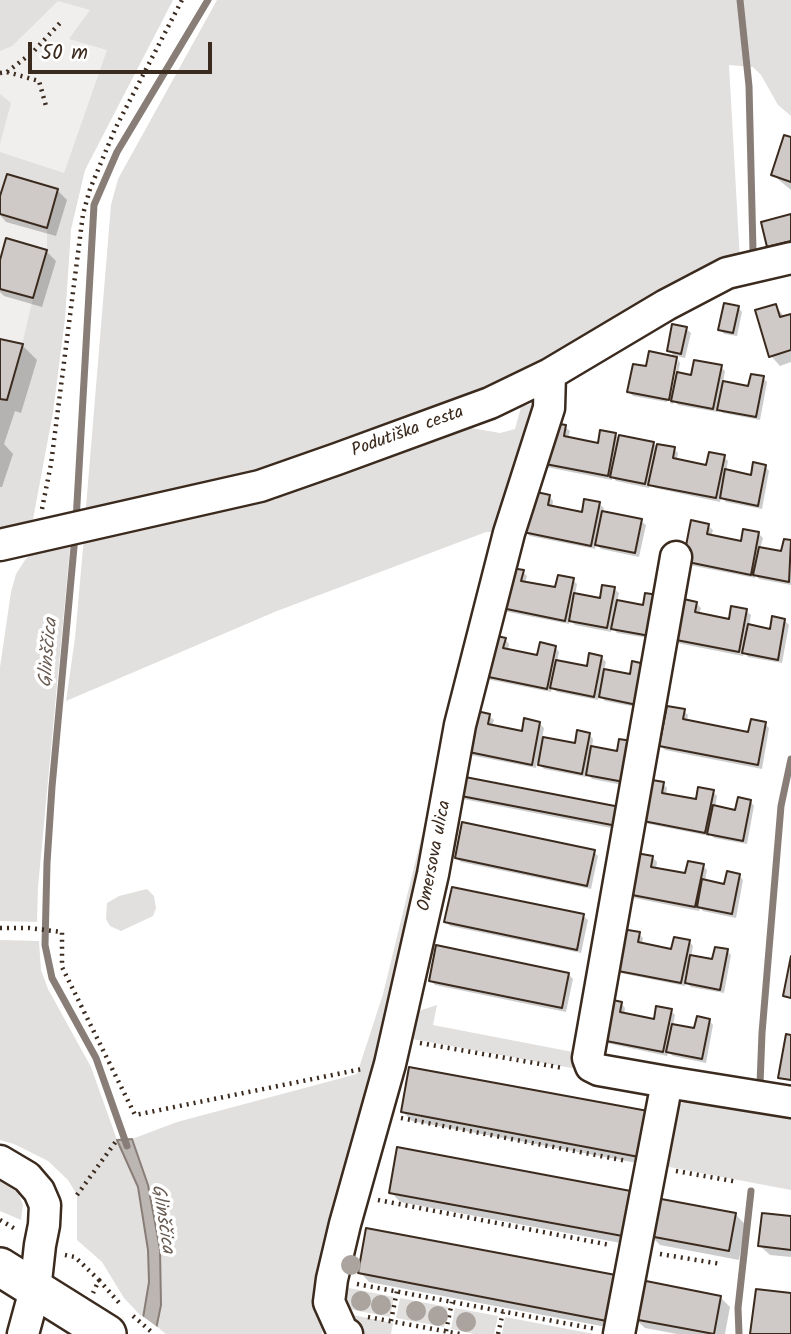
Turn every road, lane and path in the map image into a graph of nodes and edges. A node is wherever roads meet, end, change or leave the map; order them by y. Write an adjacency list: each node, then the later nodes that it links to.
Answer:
1 (182, 0): 7 (path)
2 (60, 23): 3 (path)
3 (3, 73): 4 (path)
4 (46, 106)
5 (791, 258): 6 (street, Podutiška cesta)
6 (550, 374): 7 (street, Podutiška cesta); 11 (street, Omersova ulica)
7 (42, 534): 8 (street, Podutiška cesta)
8 (0, 545)
9 (676, 557): 12 (street)
10 (0, 928): 11 (path)
11 (393, 1051): 12 (path); 15 (street, Omersova ulica)
12 (591, 1066): 13 (street)
13 (667, 1082): 14 (street); 18 (street)
14 (791, 1102)
15 (376, 1114): 18 (path); 21 (street, Omersova ulica)
16 (117, 1140): 20 (path)
17 (0, 1161): 27 (street)
18 (651, 1166): 19 (path); 22 (street)
19 (738, 1182)
20 (77, 1195)
21 (353, 1195): 22 (path); 26 (street, Omersova ulica)
22 (635, 1249): 24 (path); 39 (street)
23 (75, 1257): 33 (path)
24 (721, 1264)
25 (0, 1267): 27 (street)
26 (332, 1279): 28 (path); 32 (street, Omersova ulica)
27 (36, 1290): 33 (street); 35 (street)
28 (397, 1291): 29 (path); 31 (path)
29 (452, 1302): 30 (path); 34 (path)
30 (503, 1312): 38 (path); 39 (path)
31 (391, 1321): 32 (path); 34 (path)
32 (340, 1322)
33 (123, 1328): 36 (path)
34 (446, 1331): 37 (path)
35 (23, 1334)
36 (154, 1334)
37 (460, 1334)
38 (498, 1334)
39 (620, 1334)

